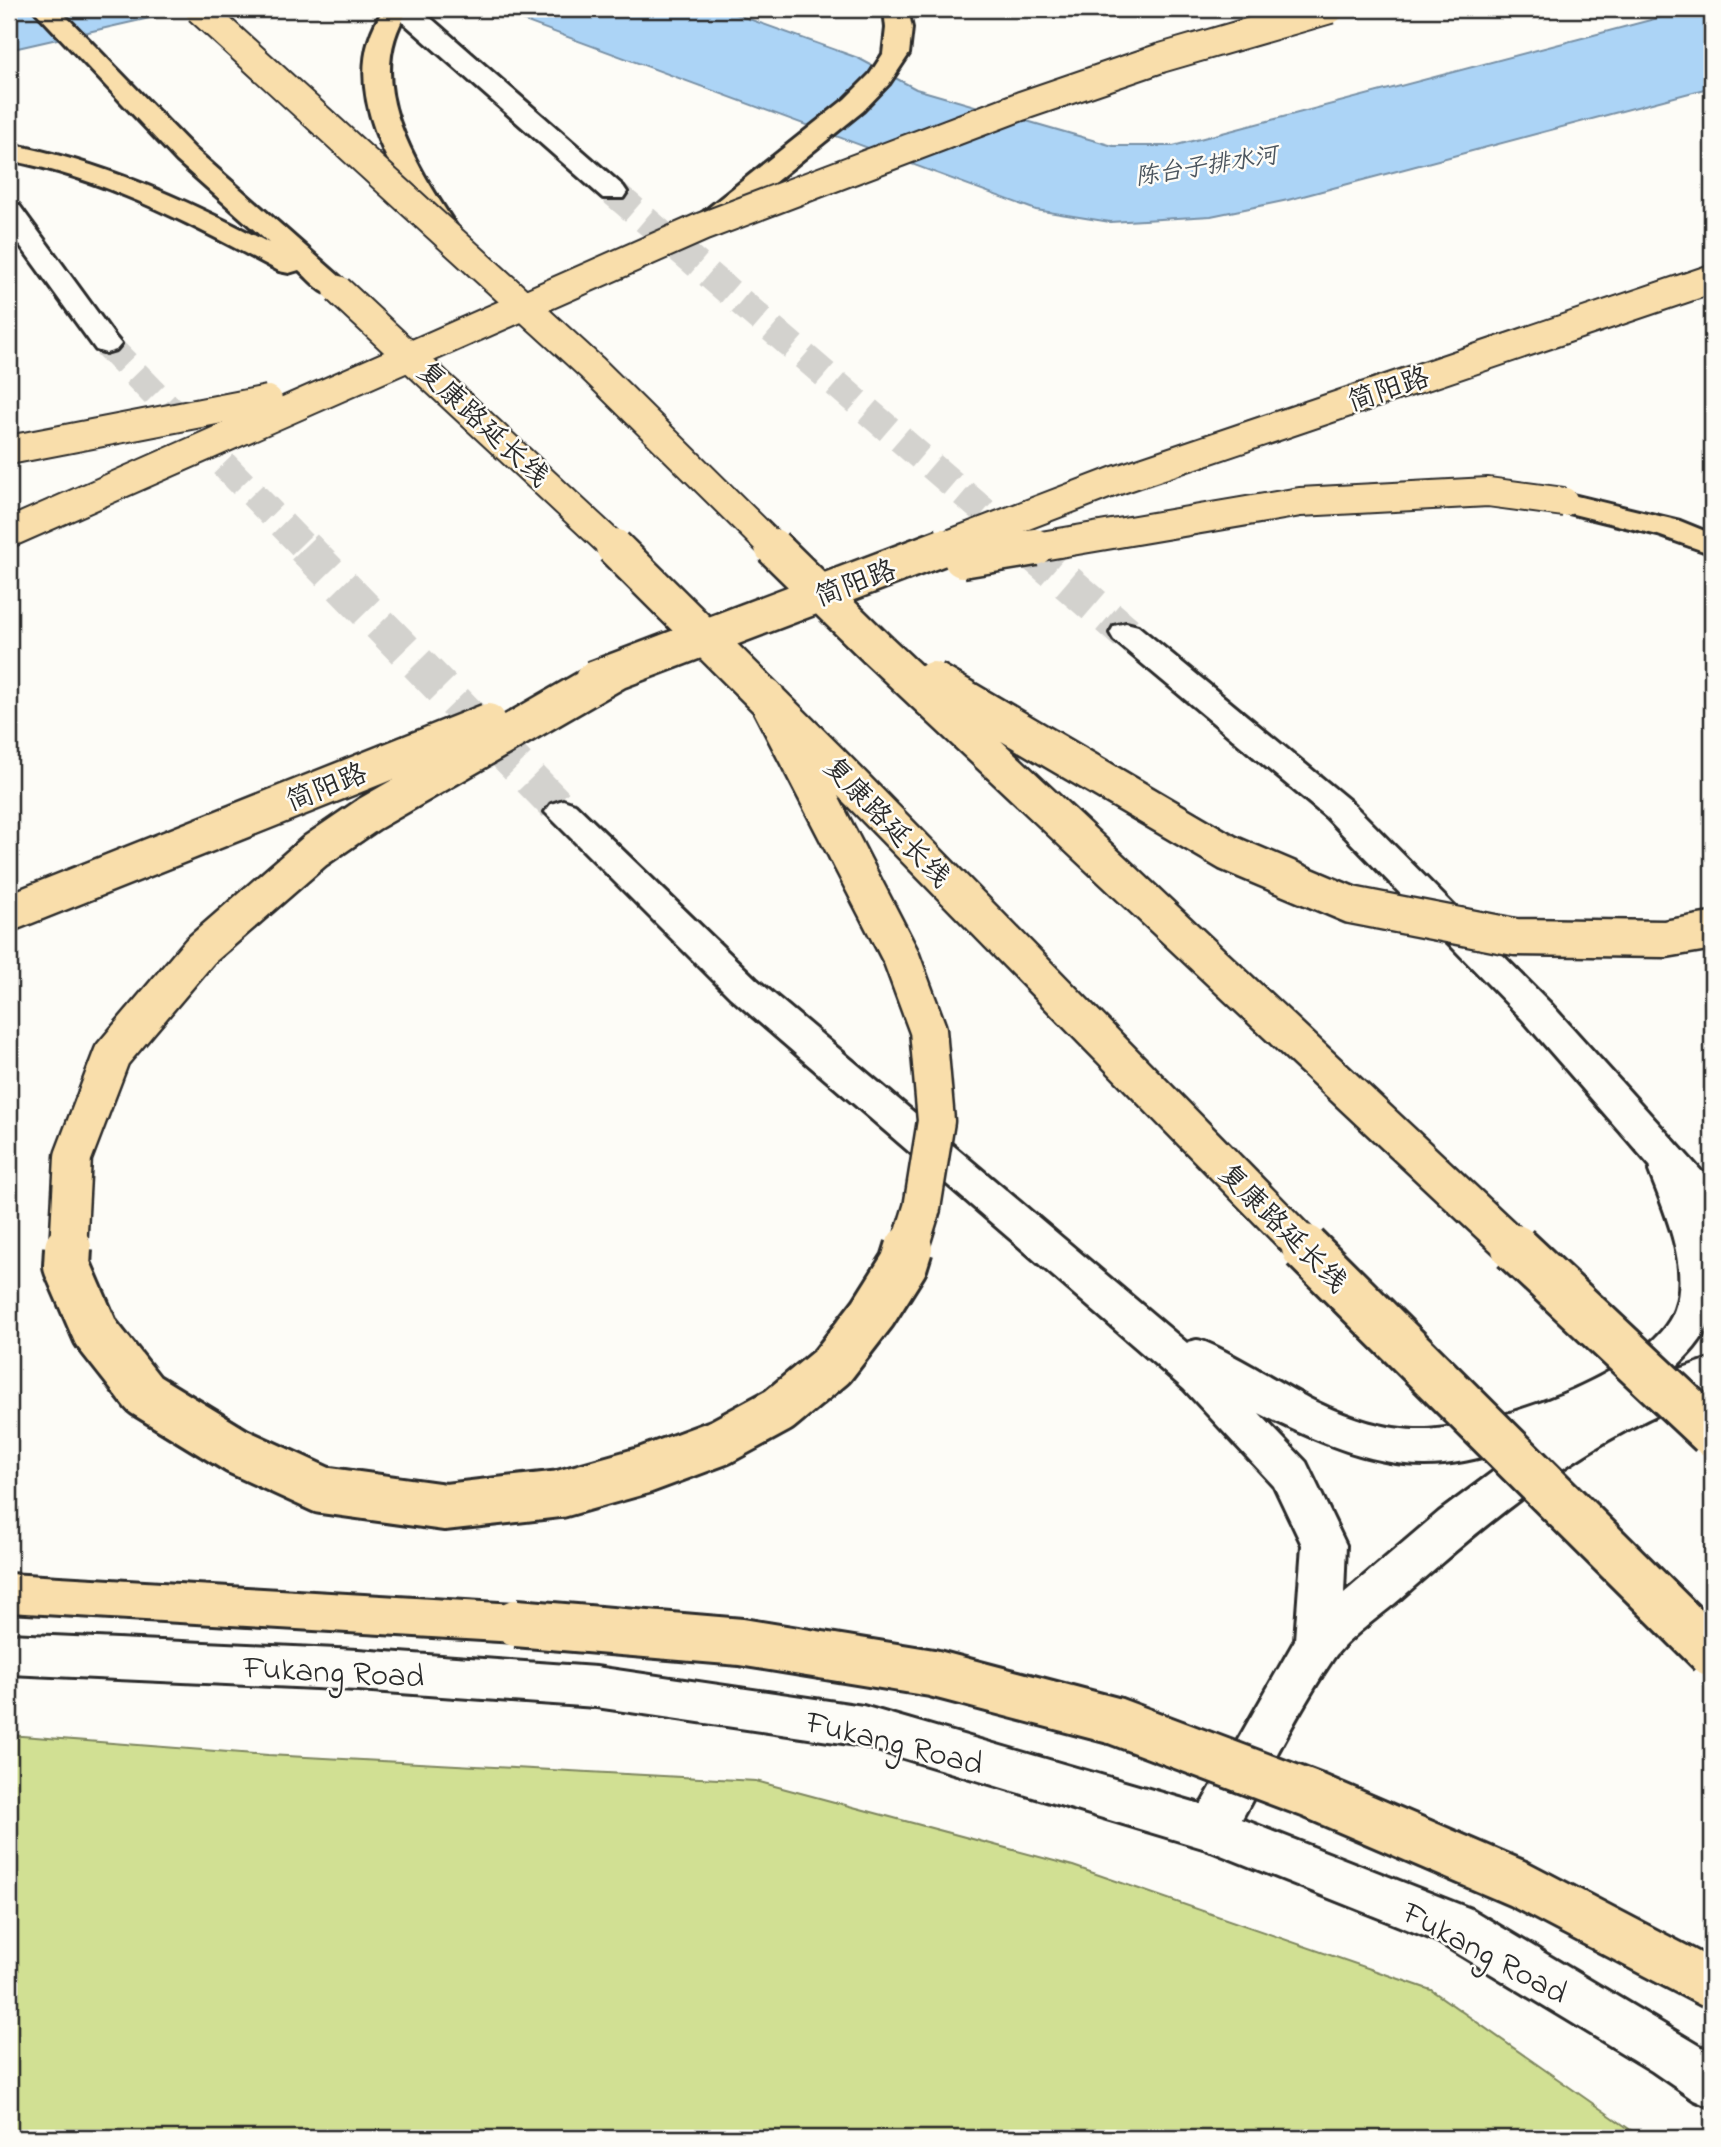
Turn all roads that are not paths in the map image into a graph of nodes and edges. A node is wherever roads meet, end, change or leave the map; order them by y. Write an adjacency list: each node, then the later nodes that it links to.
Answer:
1 (45, 9): 12 (highway, 复康路延长线)
2 (199, 9): 10 (highway, bridge)
3 (398, 9): 7 (main road); 10 (highway)
4 (896, 9): 9 (highway)
5 (1330, 9): 9 (highway, bridge)
6 (9, 152): 12 (highway)
7 (613, 192)
8 (9, 211): 13 (main road)
9 (702, 227): 14 (highway, bridge)
10 (448, 235): 20 (highway, bridge)
11 (1712, 279): 18 (highway, 简阳路, bridge)
12 (338, 290): 22 (highway, 复康路延长线, bridge)
13 (106, 344)
14 (368, 372): 15 (highway, bridge); 16 (highway, bridge)
15 (9, 450)
16 (9, 533)
17 (1712, 545): 18 (highway, bridge)
18 (874, 576): 21 (highway, 简阳路, bridge)
19 (1126, 633): 26 (main road)
20 (876, 648): 25 (highway, bridge); 30 (highway, bridge)
21 (617, 671): 22 (highway, bridge); 24 (highway, 简阳路, bridge)
22 (765, 696): 33 (highway, 复康路延长线, bridge)
23 (563, 812): 28 (main road)
24 (9, 913)
25 (1712, 931)
26 (1664, 1156): 27 (main road); 28 (main road)
27 (1712, 1209)
28 (1120, 1309): 32 (main road)
29 (1712, 1376): 32 (main road)
30 (1712, 1433)
31 (9, 1593): 36 (highway, bridge)
32 (1318, 1643): 35 (main road)
33 (1712, 1653)
34 (9, 1654): 35 (main road, Fukang Road)
35 (1211, 1829): 37 (main road, Fukang Road)
36 (1712, 1985)
37 (1712, 2083)

